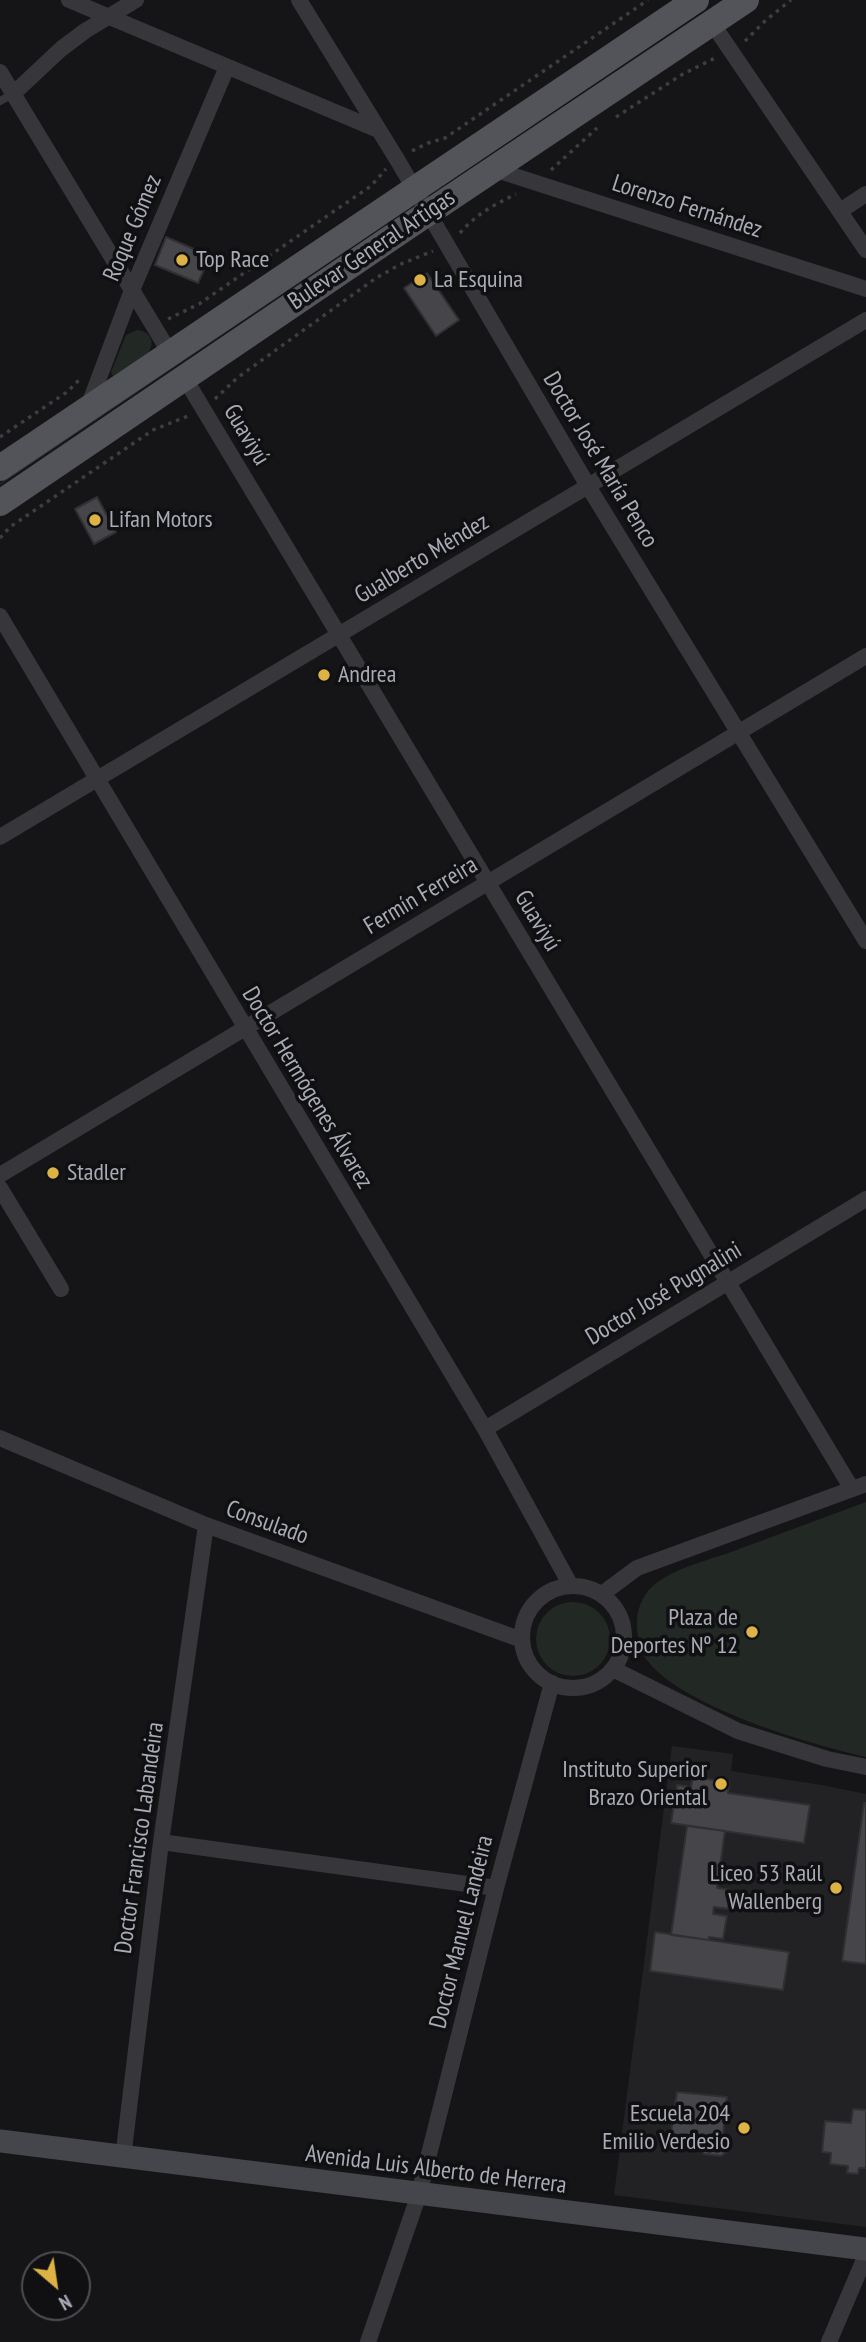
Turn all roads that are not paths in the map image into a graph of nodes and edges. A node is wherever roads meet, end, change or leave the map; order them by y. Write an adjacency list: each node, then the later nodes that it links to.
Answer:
1 (69, 0): 6 (street)
2 (136, 0): 6 (street)
3 (299, 0): 11 (street, Doctor José María Penco)
4 (696, 0): 13 (main road, Bulevar General Artigas)
5 (746, 0): 7 (main road, Bulevar General Artigas)
6 (110, 17): 8 (street); 10 (street)
7 (712, 23): 12 (main road, Bulevar General Artigas); 15 (street)
8 (226, 67): 11 (street); 19 (street, Roque Gómez)
9 (0, 72): 10 (street)
10 (7, 98): 19 (street)
11 (378, 130): 13 (street, Doctor José María Penco)
12 (493, 169): 16 (main road, Bulevar General Artigas); 18 (street, Lorenzo Fernández)
13 (414, 188): 16 (street, Doctor José María Penco); 21 (main road, Bulevar General Artigas)
14 (866, 194): 15 (street)
15 (840, 211): 17 (street)
16 (428, 212): 22 (main road, Bulevar General Artigas); 25 (street, Doctor José María Penco)
17 (866, 250)
18 (866, 289)
19 (132, 290): 21 (street); 23 (street, Roque Gómez)
20 (866, 320): 25 (street, Gualberto Méndez)
21 (170, 353): 23 (main road, Bulevar General Artigas)
22 (184, 377): 26 (main road, Bulevar General Artigas); 28 (street, Guaviyú)
23 (87, 409): 24 (main road, Bulevar General Artigas)
24 (0, 467)
25 (588, 486): 28 (street, Gualberto Méndez); 30 (street, Doctor José María Penco)
26 (0, 503)
27 (0, 616): 31 (street, Doctor Hermógenes Álvarez)
28 (339, 635): 31 (street, Gualberto Méndez); 33 (street, Guaviyú)
29 (866, 656): 30 (street, Fermín Ferreira)
30 (737, 733): 33 (street, Fermín Ferreira); 34 (street, Doctor José María Penco)
31 (96, 780): 32 (street, Gualberto Méndez); 35 (street, Doctor Hermógenes Álvarez)
32 (0, 837)
33 (487, 883): 35 (street, Fermín Ferreira); 39 (street, Guaviyú)
34 (866, 941)
35 (245, 1028): 36 (street, Fermín Ferreira); 41 (street, Doctor Hermógenes Álvarez)
36 (0, 1175)
37 (0, 1188): 40 (street)
38 (866, 1199): 39 (street, Doctor José Pugnalini)
39 (728, 1282): 41 (street, Doctor José Pugnalini); 43 (street, Guaviyú)
40 (61, 1289)
41 (485, 1429): 45 (street, Doctor Hermógenes Álvarez)
42 (0, 1438): 44 (street, Consulado)
43 (859, 1486): 46 (street)
44 (206, 1525): 47 (street, Consulado); 51 (street, Doctor Francisco Labandeira)
45 (571, 1586): 46 (street); 47 (street)
46 (601, 1594): 48 (street)
47 (522, 1640): 49 (street)
48 (613, 1669): 49 (street); 50 (street)
49 (552, 1683): 52 (street, Doctor Manuel Landeira)
50 (866, 1767)
51 (161, 1842): 52 (street); 54 (street, Doctor Francisco Labandeira)
52 (496, 1888): 55 (street, Doctor Manuel Landeira)
53 (0, 2141): 54 (main road, Avenida Luis Alberto de Herrera)
54 (122, 2158): 55 (main road, Avenida Luis Alberto de Herrera)
55 (419, 2194): 56 (main road, Avenida Luis Alberto de Herrera); 58 (street, Doctor Manuel Landeira)
56 (866, 2249)
57 (866, 2255): 59 (street)
58 (368, 2342)
59 (829, 2342)

